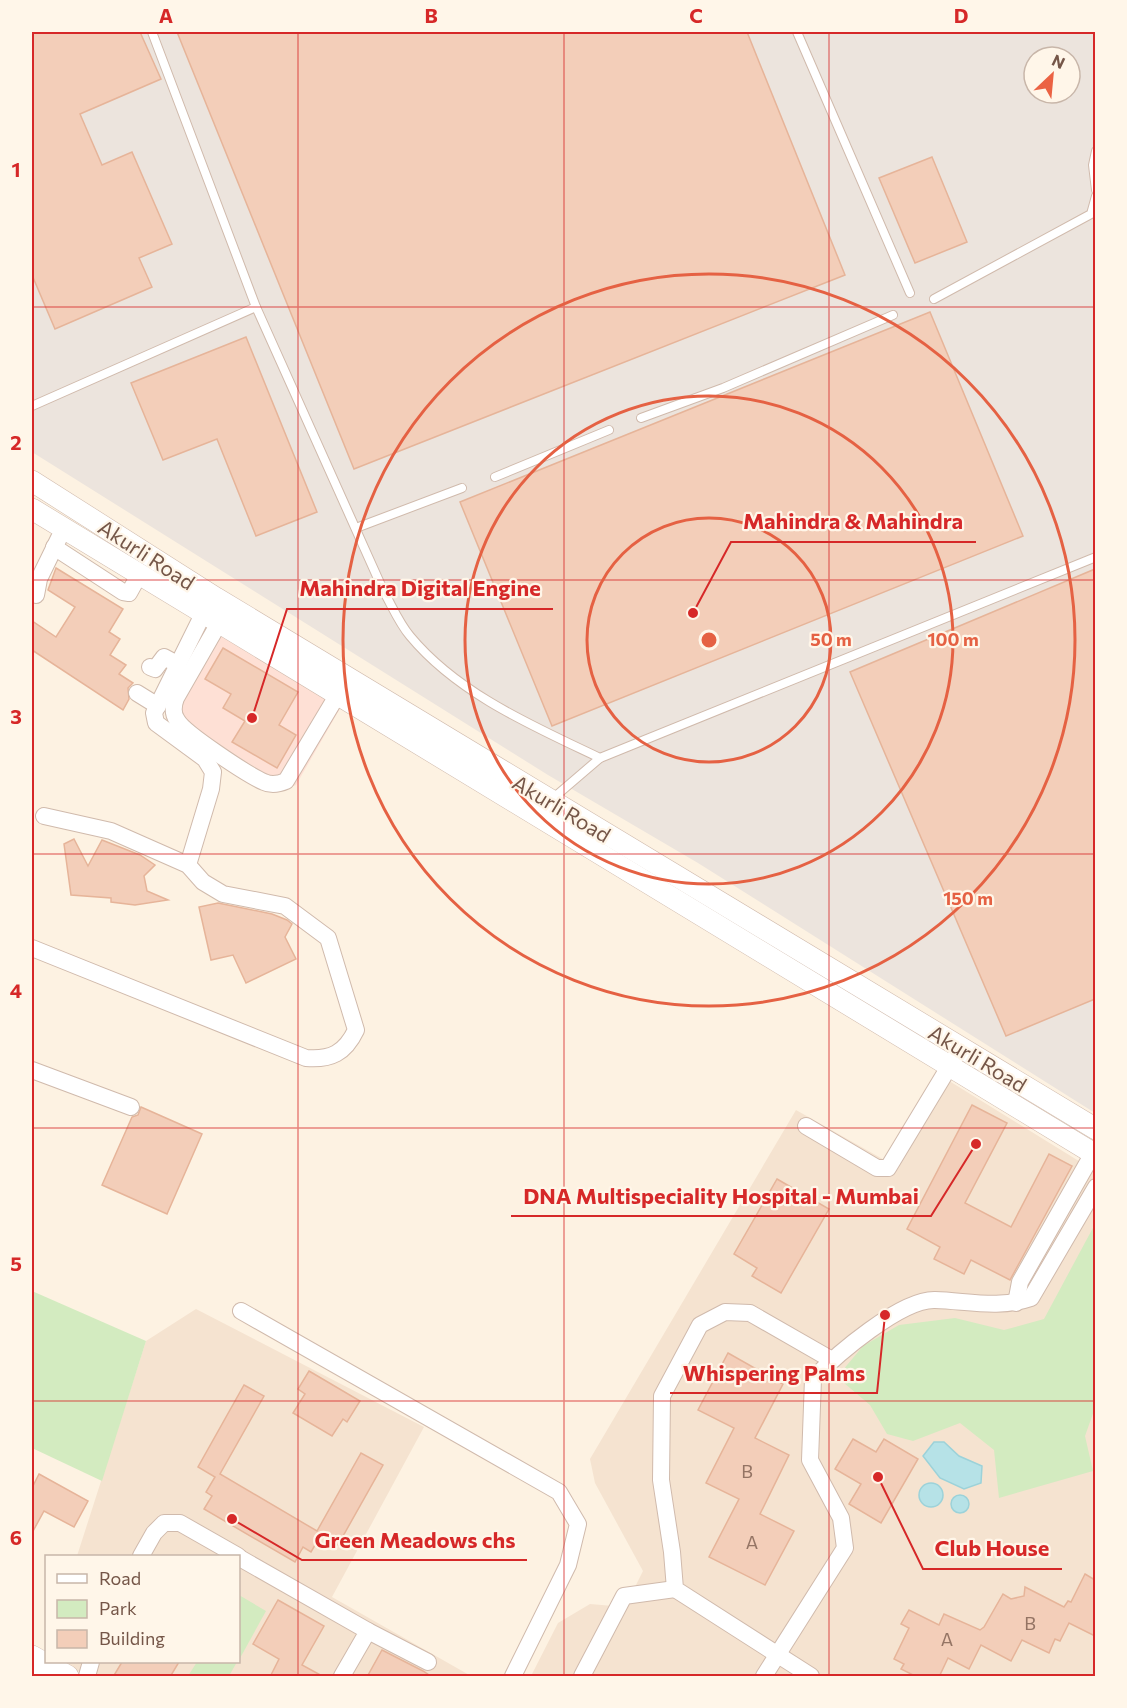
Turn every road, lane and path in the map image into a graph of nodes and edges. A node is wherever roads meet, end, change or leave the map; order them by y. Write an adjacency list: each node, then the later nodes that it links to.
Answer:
1 (152, 32): 8 (lane)
2 (797, 32): 6 (lane)
3 (1095, 151): 4 (lane)
4 (1095, 190)
5 (1095, 196): 7 (lane)
6 (910, 293)
7 (934, 299)
8 (256, 307): 10 (lane); 18 (lane)
9 (893, 315): 11 (lane)
10 (32, 406)
11 (641, 418)
12 (609, 430): 13 (lane)
13 (495, 477)
14 (32, 481): 16 (street, Akurli Road)
15 (462, 489): 18 (lane)
16 (66, 503): 19 (street); 22 (street, Akurli Road)
17 (32, 509): 19 (street, Akurli Road)
18 (356, 528): 28 (lane)
19 (57, 533): 21 (street); 22 (street, Akurli Road)
20 (1095, 557): 28 (lane)
21 (36, 595)
22 (212, 611): 23 (street); 25 (street, Akurli Road); 25 (street)
23 (177, 664): 24 (street); 27 (street)
24 (150, 667)
25 (343, 687): 29 (street, Akurli Road)
26 (137, 693): 27 (street)
27 (158, 706): 32 (street)
28 (600, 758): 29 (lane)
29 (543, 808): 31 (street, Akurli Road)
30 (44, 816): 32 (street)
31 (621, 855): 33 (street, Akurli Road); 34 (street, Akurli Road)
32 (188, 865): 37 (street)
33 (693, 886): 34 (street); 35 (street, Akurli Road)
34 (681, 904): 36 (street, Akurli Road)
35 (744, 917): 36 (street); 38 (street, Akurli Road)
36 (735, 936): 39 (street, Akurli Road)
37 (32, 948)
38 (805, 954): 39 (street); 40 (street, Akurli Road)
39 (795, 973): 41 (street, Akurli Road)
40 (883, 1001): 41 (street); 42 (street, Akurli Road)
41 (872, 1020): 43 (street, Akurli Road)
42 (960, 1047): 43 (street); 45 (street, Akurli Road)
43 (950, 1067): 46 (street, Akurli Road); 48 (street)
44 (32, 1071): 47 (street)
45 (1015, 1080): 46 (street); 49 (street, Akurli Road)
46 (1005, 1100): 50 (street, Akurli Road)
47 (131, 1107)
48 (806, 1126)
49 (1095, 1129)
50 (1095, 1152): 52 (street)
51 (1095, 1187): 52 (street)
52 (1016, 1304): 54 (street)
53 (241, 1311): 65 (street)
54 (832, 1360): 58 (street); 61 (street)
55 (142, 1555): 56 (street)
56 (235, 1555)
57 (240, 1558): 59 (street)
58 (675, 1589): 61 (street); 66 (street)
59 (368, 1631): 62 (street); 64 (street)
60 (32, 1656): 63 (street)
61 (777, 1656): 67 (street); 68 (street)
62 (428, 1662)
63 (68, 1677)
64 (342, 1677)
65 (513, 1677)
66 (582, 1677)
67 (764, 1677)
68 (811, 1677)

